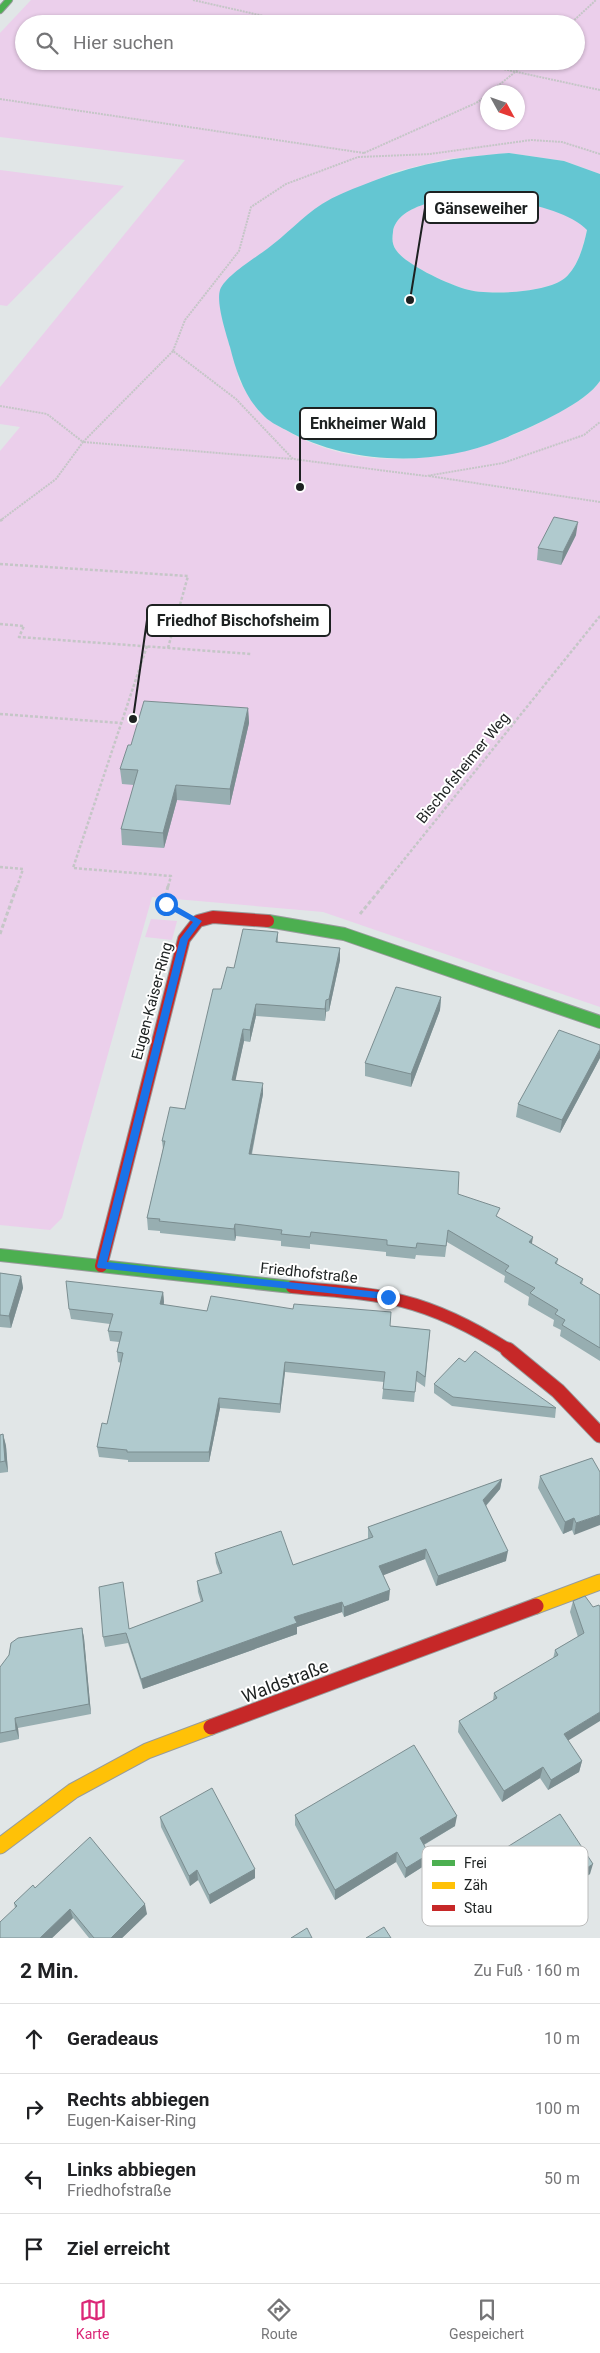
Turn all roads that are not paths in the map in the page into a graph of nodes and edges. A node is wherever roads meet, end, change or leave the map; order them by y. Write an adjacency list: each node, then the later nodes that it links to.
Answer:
1 (9, 0): 2 (street)
2 (0, 10)
3 (600, 1022): 5 (street, Eugen-Kaiser-Ring)
4 (0, 1255): 5 (street, Friedhofstraße)
5 (101, 1266): 6 (street, Friedhofstraße)
6 (600, 1434)
7 (600, 1582): 8 (street, Waldstraße)
8 (0, 1846)

